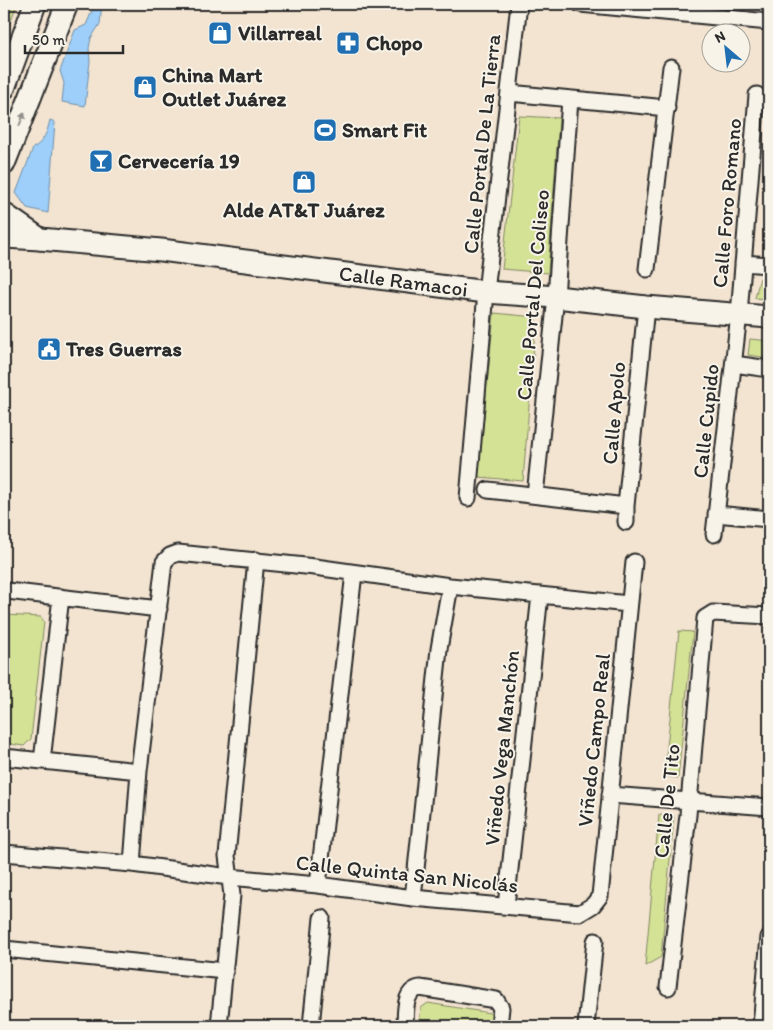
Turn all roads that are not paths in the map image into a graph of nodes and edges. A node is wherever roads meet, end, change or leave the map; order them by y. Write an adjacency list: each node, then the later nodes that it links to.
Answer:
1 (35, 4): 8 (street)
2 (67, 4): 14 (street, one-way to 2)
3 (519, 4): 9 (street, Calle Portal De La Tierra)
4 (580, 4): 5 (street)
5 (706, 10): 6 (street)
6 (769, 22)
7 (671, 67): 12 (street)
8 (4, 88)
9 (509, 93): 11 (street); 21 (street, Calle Portal De La Tierra)
10 (757, 95): 13 (street, Calle Foro Romano)
11 (570, 99): 12 (street); 22 (street, Calle Portal Del Coliseo)
12 (666, 108): 20 (street)
13 (762, 114): 18 (street, Calle Foro Romano)
14 (4, 164)
15 (4, 214): 17 (street, Calle Ramacoi)
16 (4, 237): 17 (street, Calle Ramacoi)
17 (40, 239): 21 (street, Calle Ramacoi)
18 (744, 264): 19 (street); 24 (street, Calle Foro Romano)
19 (769, 266)
20 (647, 269)
21 (486, 292): 22 (street, Calle Ramacoi); 30 (street, Calle Portal De La Tierra)
22 (556, 297): 23 (street, Calle Ramacoi); 29 (street, Calle Portal Del Coliseo)
23 (646, 307): 24 (street, Calle Ramacoi); 31 (street, Calle Apolo)
24 (739, 314): 25 (street, Calle Ramacoi); 26 (street, Calle Cupido)
25 (769, 317)
26 (734, 364): 27 (street); 32 (street, Calle Cupido)
27 (769, 369)
28 (488, 490): 29 (street)
29 (535, 495): 31 (street)
30 (468, 498)
31 (626, 506): 34 (street, Calle Apolo)
32 (716, 514): 33 (street); 35 (street, Calle Cupido)
33 (769, 519)
34 (626, 522)
35 (714, 534)
36 (256, 560): 38 (street); 44 (street); 54 (street)
37 (634, 562): 43 (street, Viñedo Campo Real)
38 (354, 573): 39 (street); 55 (street)
39 (450, 586): 41 (street); 56 (street)
40 (4, 592): 42 (street)
41 (540, 595): 43 (street); 57 (street, Viñedo Vega Manchón)
42 (61, 597): 44 (street); 47 (street)
43 (629, 604): 49 (street, Viñedo Campo Real)
44 (159, 609): 48 (street)
45 (769, 616): 50 (street, Calle De Tito)
46 (4, 757): 47 (street)
47 (42, 762): 48 (street)
48 (139, 771): 53 (street)
49 (610, 795): 50 (street); 58 (street, Viñedo Campo Real)
50 (688, 800): 51 (street); 64 (street, Calle De Tito)
51 (769, 807)
52 (4, 853): 53 (street, Calle Quinta San Nicolás)
53 (132, 864): 54 (street, Calle Quinta San Nicolás)
54 (229, 877): 55 (street, Calle Quinta San Nicolás); 63 (street)
55 (318, 885): 56 (street, Calle Quinta San Nicolás)
56 (413, 898): 57 (street, Calle Quinta San Nicolás)
57 (506, 906): 58 (street, Calle Quinta San Nicolás)
58 (580, 913)
59 (322, 918): 67 (street)
60 (769, 937): 65 (street)
61 (595, 941): 70 (street)
62 (4, 950): 63 (street)
63 (225, 970): 66 (street)
64 (668, 987)
65 (766, 1011): 71 (street)
66 (218, 1026)
67 (311, 1026)
68 (405, 1026): 69 (street)
69 (499, 1026)
70 (586, 1026)
71 (761, 1026)

